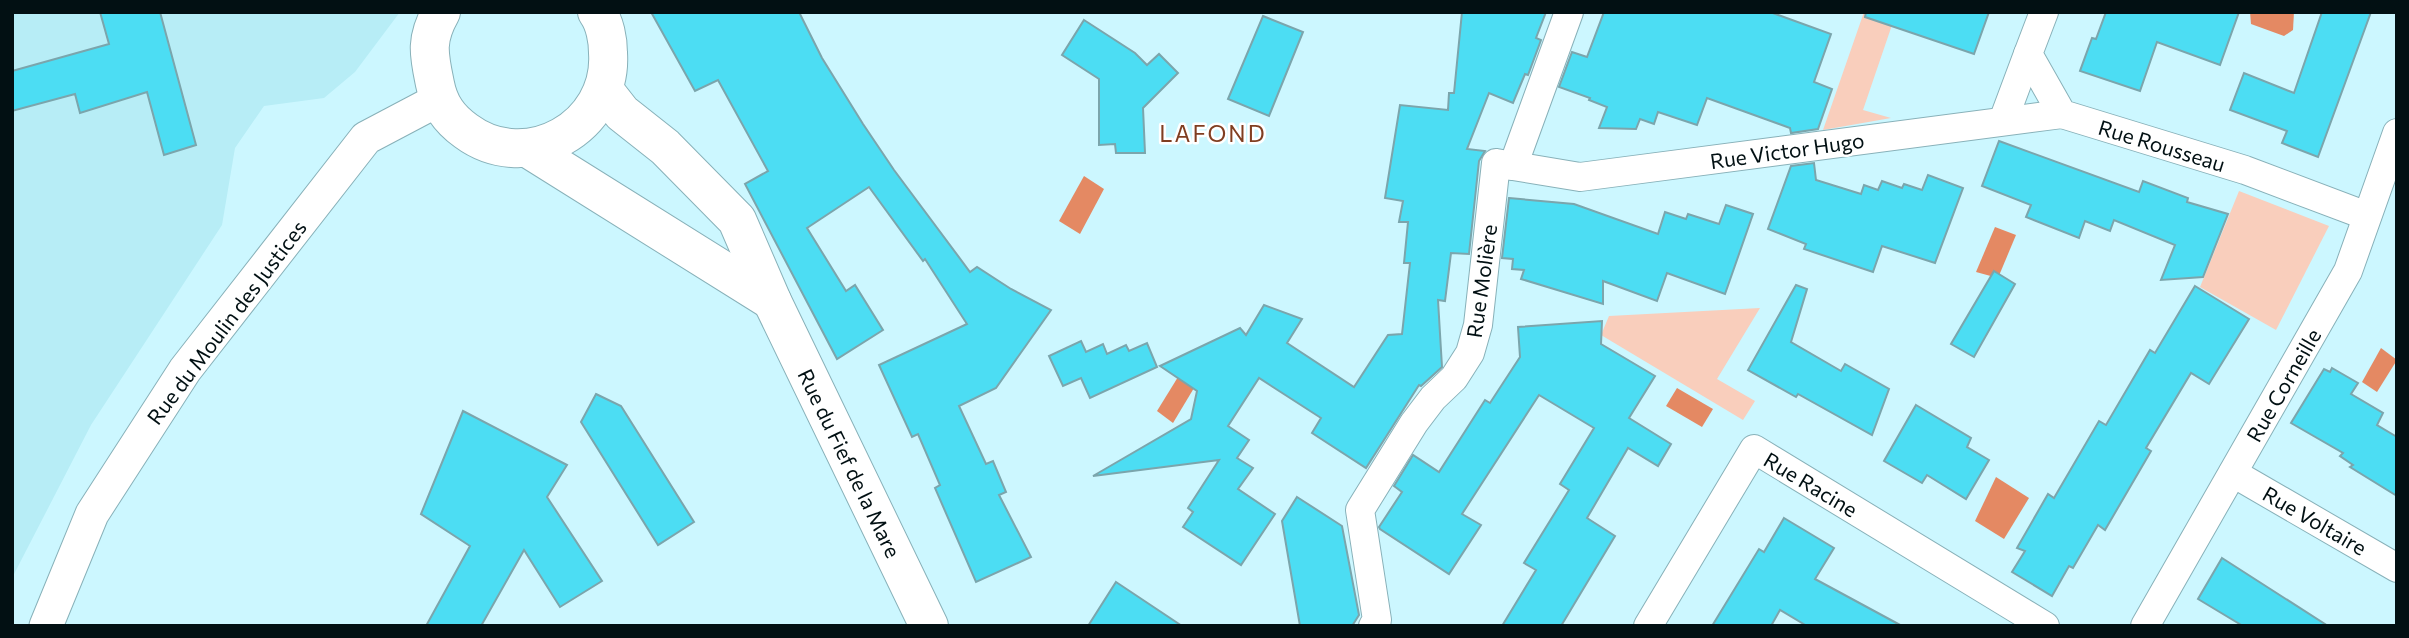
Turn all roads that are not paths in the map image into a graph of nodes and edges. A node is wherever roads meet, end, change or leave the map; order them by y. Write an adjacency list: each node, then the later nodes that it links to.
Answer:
1 (441, 12): 7 (main road)
2 (597, 12): 6 (main road)
3 (1569, 12): 12 (street)
4 (2044, 12): 5 (street)
5 (2028, 54): 8 (street); 9 (street)
6 (604, 90): 11 (main road); 14 (main road, Rue du Fief de la Mare)
7 (438, 100): 11 (main road); 17 (street, Rue du Moulin des Justices)
8 (2062, 114): 9 (street, Rue Victor Hugo); 13 (street, Rue Rousseau)
9 (2003, 121): 12 (street, Rue Victor Hugo)
10 (2397, 133): 13 (street, Rue Corneille)
11 (529, 149): 14 (main road)
12 (1513, 166): 19 (street, Rue Molière)
13 (2367, 216): 15 (street, Rue Corneille)
14 (772, 301): 18 (main road, Rue du Fief de la Mare)
15 (2233, 473): 16 (street, Rue Voltaire); 22 (street, Rue Corneille)
16 (2397, 568)
17 (46, 626)
18 (929, 626)
19 (1373, 626)
20 (1648, 626): 21 (street, Rue Racine)
21 (2045, 626)
22 (2145, 626)

